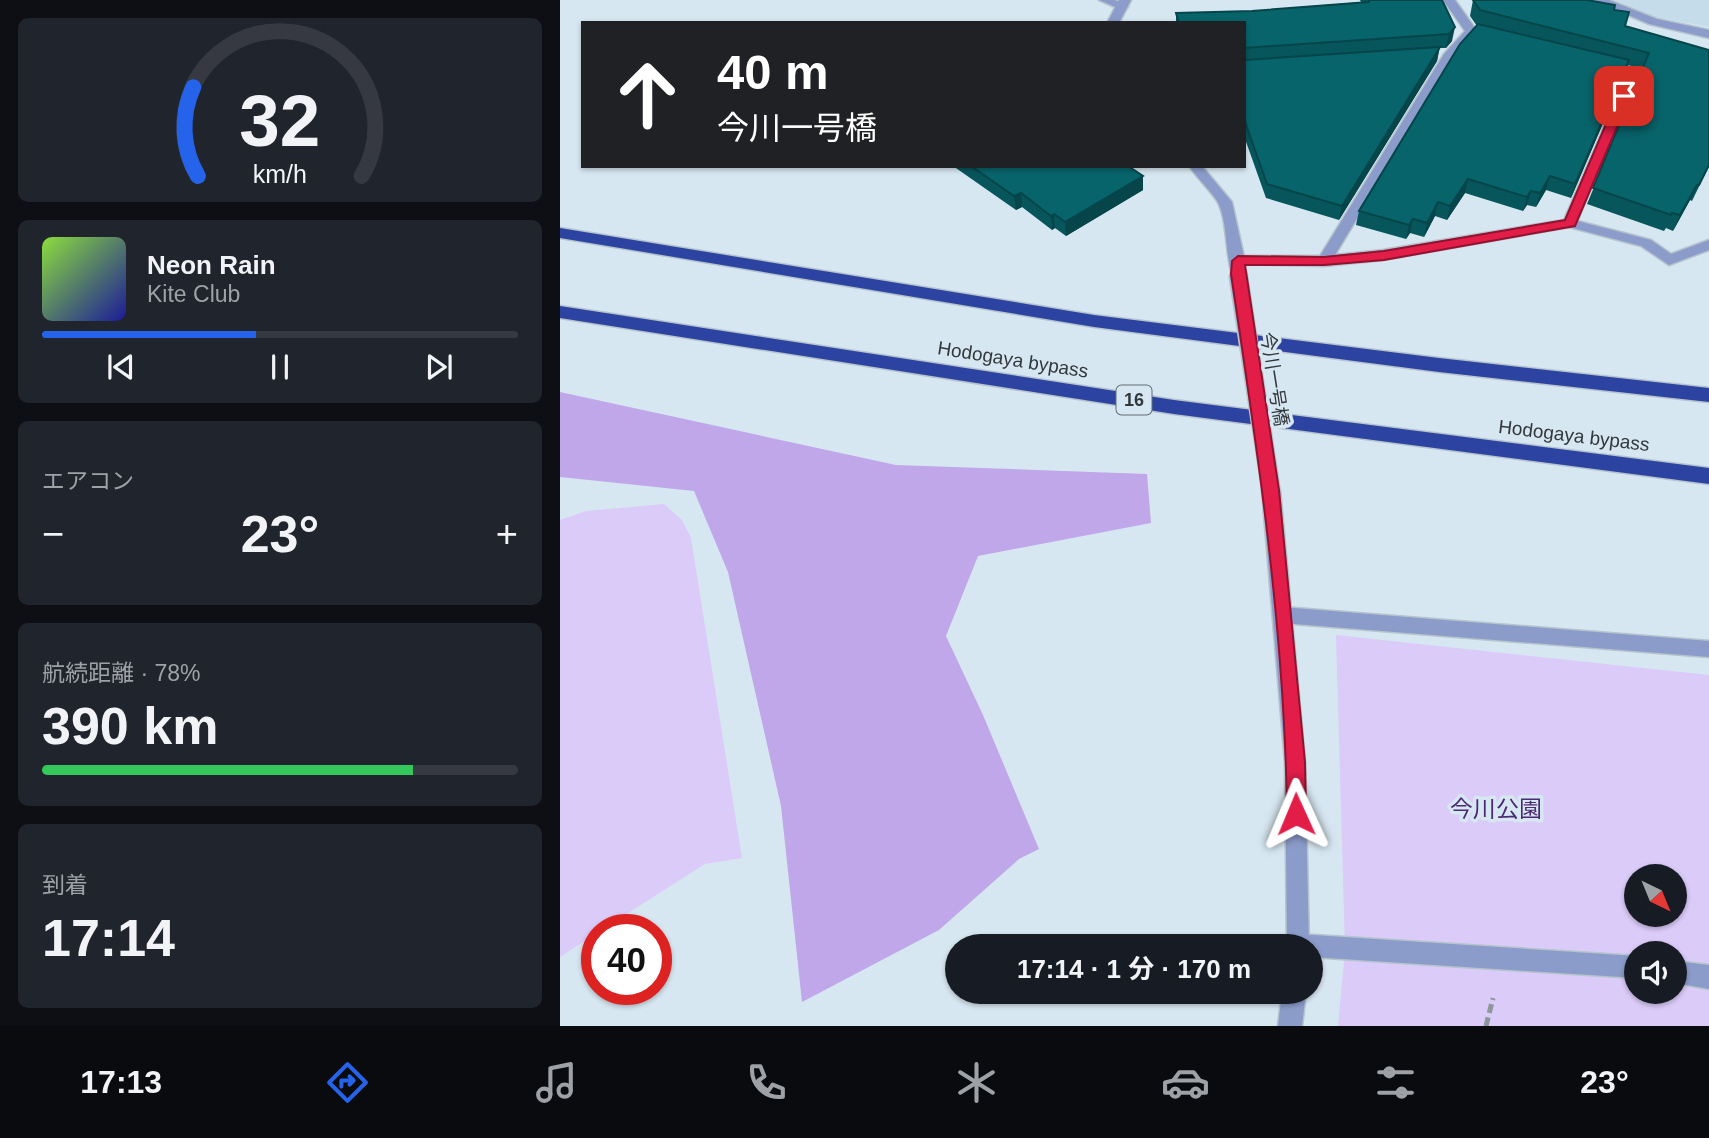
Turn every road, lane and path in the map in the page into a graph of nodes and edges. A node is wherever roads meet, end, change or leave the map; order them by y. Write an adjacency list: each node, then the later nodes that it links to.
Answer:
1 (1105, 0): 4 (street)
2 (1450, 0): 12 (street)
3 (1599, 0): 6 (street)
4 (1123, 4): 5 (street)
5 (1114, 21)
6 (1709, 34)
7 (1584, 58): 9 (street)
8 (1197, 168): 13 (street, 今川一号橋)
9 (1570, 223): 11 (street); 12 (street)
10 (560, 233): 15 (highway)
11 (1709, 244)
12 (1324, 261): 13 (street)
13 (1238, 267): 17 (street, 今川一号橋, bridge)
14 (560, 312): 16 (highway, Hodogaya bypass / 16)
15 (1709, 395)
16 (1709, 476)
17 (1282, 615): 18 (street); 19 (street, 今川一号橋)
18 (1709, 649)
19 (1298, 934)
20 (1323, 948): 21 (street)
21 (1624, 966)
22 (1687, 974): 23 (street)
23 (1709, 977)
24 (1293, 1004): 25 (street)
25 (1290, 1026)

